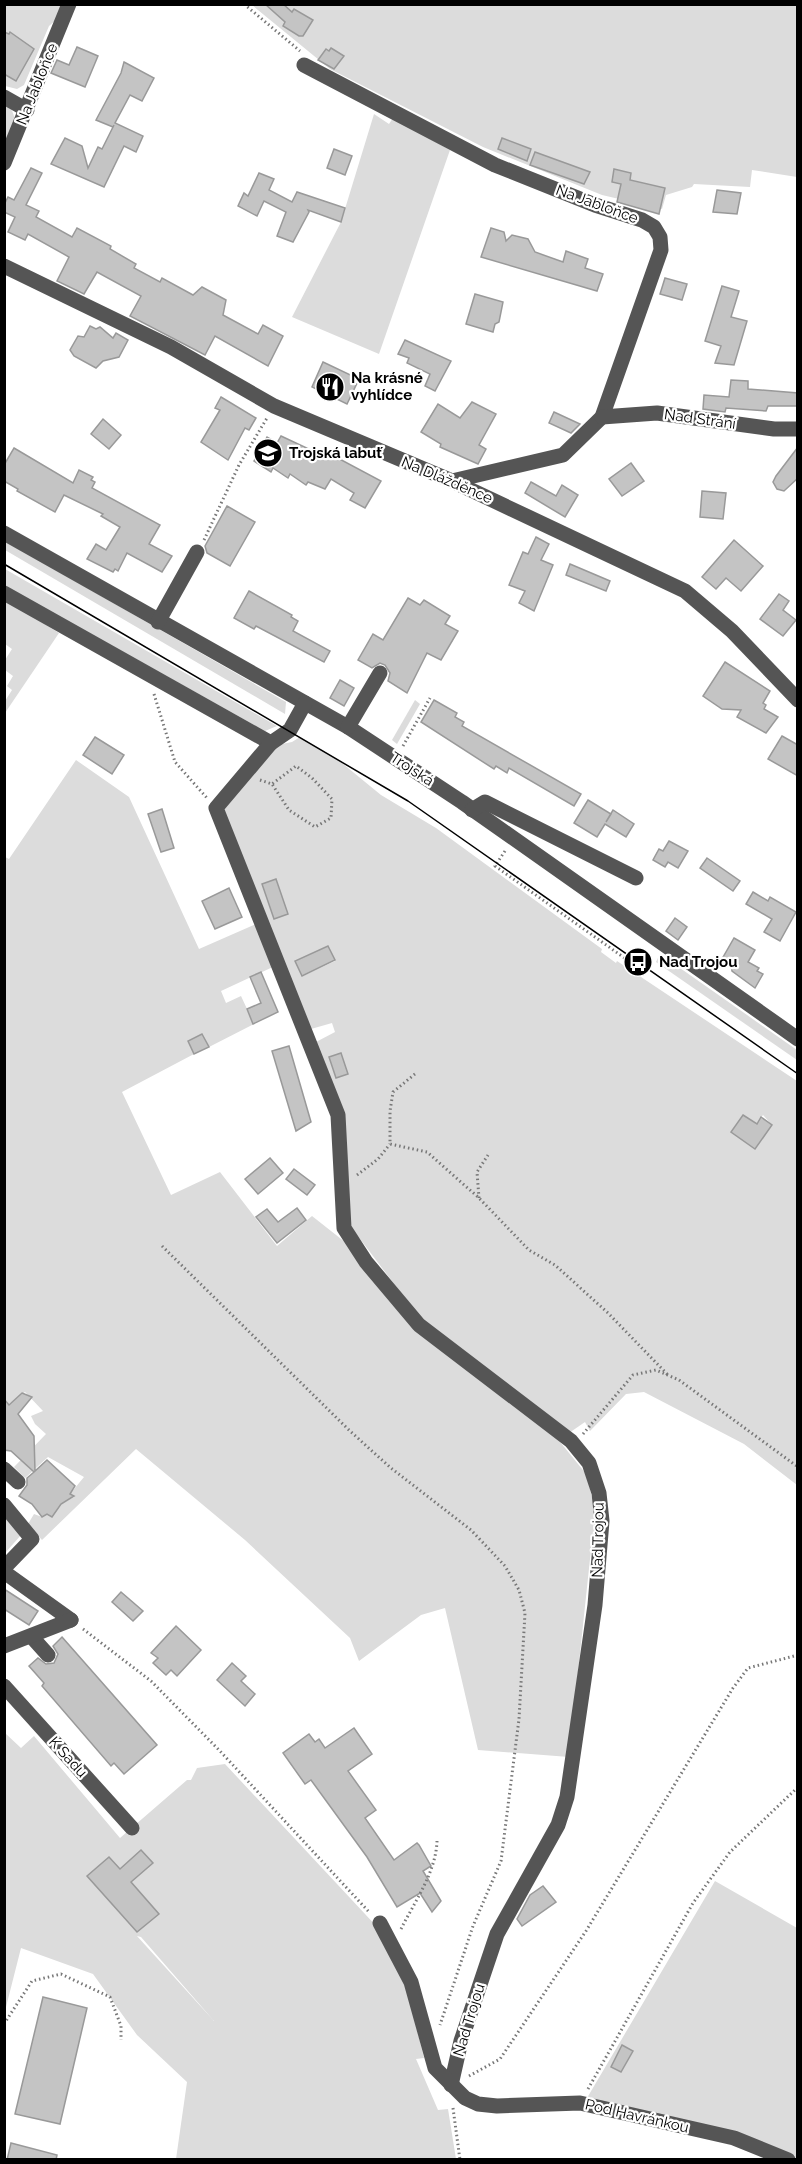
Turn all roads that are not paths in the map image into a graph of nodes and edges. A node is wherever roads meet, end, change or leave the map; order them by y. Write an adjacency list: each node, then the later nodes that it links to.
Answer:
1 (69, 4): 4 (street, Na Jabloňce)
2 (305, 60): 7 (street, Na Jabloňce)
3 (4, 97): 4 (street)
4 (27, 110): 5 (street, Na Jabloňce)
5 (4, 162)
6 (4, 267): 9 (street, Na Dlážděnce)
7 (602, 417): 8 (street, Nad Strání); 9 (street, Na Jabloňce)
8 (798, 429)
9 (452, 481): 15 (street, Na Dlážděnce)
10 (4, 533): 13 (street, Trojská)
11 (197, 552): 13 (street)
12 (4, 593): 18 (street)
13 (158, 622): 16 (street, Trojská)
14 (380, 673): 17 (street)
15 (798, 700)
16 (305, 703): 17 (street, Trojská); 18 (street)
17 (348, 728): 19 (street, Trojská)
18 (271, 743): 32 (street, Nad Trojou)
19 (472, 810): 20 (street); 21 (street, Trojská)
20 (636, 878)
21 (798, 1039)
22 (4, 1469): 23 (street)
23 (18, 1482)
24 (4, 1505): 25 (street)
25 (4, 1570): 26 (street)
26 (31, 1636): 27 (street); 28 (street)
27 (4, 1646)
28 (48, 1655)
29 (4, 1686): 30 (street, K Sadu)
30 (132, 1828)
31 (380, 1923): 32 (street, Pod Havránkou)
32 (451, 2085): 33 (street, Pod Havránkou)
33 (788, 2160)

